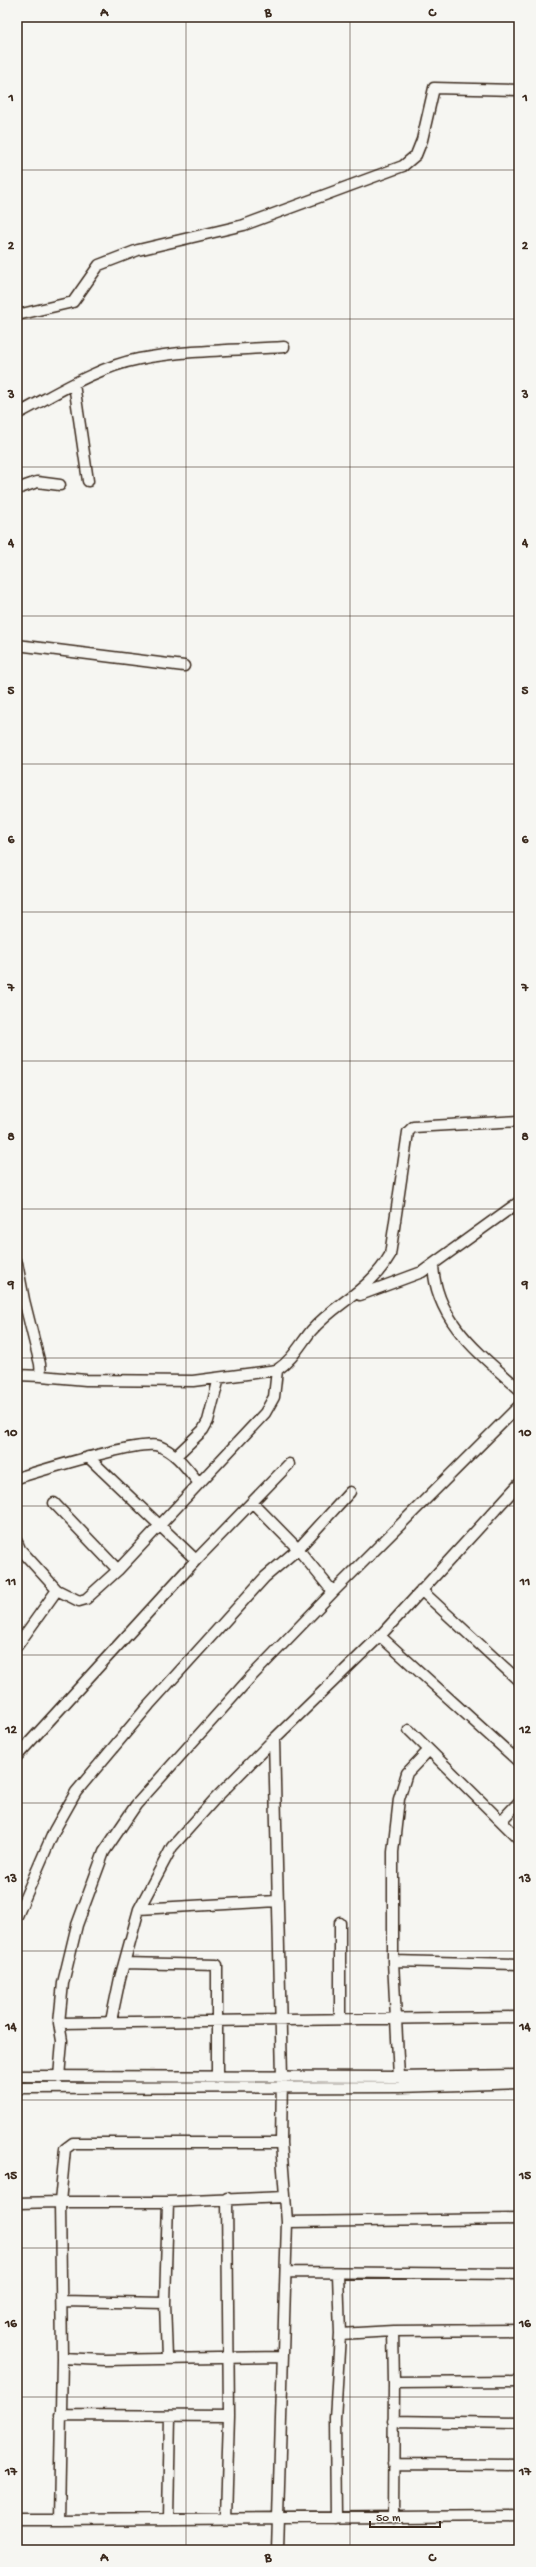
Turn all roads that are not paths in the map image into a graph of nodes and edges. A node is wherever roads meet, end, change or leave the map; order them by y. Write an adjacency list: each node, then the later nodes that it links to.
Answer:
1 (519, 90): 2 (street)
2 (17, 315)
3 (284, 348): 4 (street)
4 (74, 384): 5 (street); 6 (street)
5 (17, 414)
6 (88, 481)
7 (60, 485): 8 (street)
8 (17, 489)
9 (17, 645): 10 (street)
10 (184, 666)
11 (519, 1121): 15 (street)
12 (519, 1202): 14 (street)
13 (17, 1263): 16 (street)
14 (433, 1264): 15 (street); 21 (street)
15 (350, 1298): 17 (street)
16 (20, 1300): 19 (street)
17 (277, 1370): 20 (street); 27 (street)
18 (17, 1375): 19 (street)
19 (41, 1376): 20 (street)
20 (219, 1378): 23 (street)
21 (519, 1389)
22 (519, 1406): 39 (street)
23 (176, 1456): 24 (street); 27 (street)
24 (88, 1457): 26 (street); 32 (street)
25 (289, 1464): 31 (street)
26 (17, 1478)
27 (199, 1483): 32 (street)
28 (519, 1484): 38 (street)
29 (350, 1492): 34 (street)
30 (54, 1503): 36 (street)
31 (253, 1503): 34 (street); 35 (street)
32 (157, 1526): 35 (street); 36 (street)
33 (18, 1547): 37 (street)
34 (298, 1549): 39 (street); 53 (street)
35 (196, 1560): 46 (street)
36 (118, 1570): 37 (street)
37 (57, 1590): 41 (street)
38 (421, 1590): 40 (street); 42 (street)
39 (333, 1592): 64 (street)
40 (380, 1636): 44 (street); 47 (street)
41 (17, 1646)
42 (519, 1681)
43 (409, 1730): 45 (street)
44 (274, 1739): 51 (street); 52 (street)
45 (429, 1750): 49 (street); 55 (street)
46 (17, 1756)
47 (519, 1762)
48 (519, 1802): 49 (street)
49 (501, 1821): 50 (street)
50 (519, 1839)
51 (277, 1901): 52 (street); 62 (street)
52 (139, 1909): 56 (street)
53 (17, 1916)
54 (340, 1923): 60 (street)
55 (393, 1961): 57 (street); 59 (street)
56 (124, 1963): 61 (street); 63 (street)
57 (519, 1964)
58 (519, 2017): 59 (street)
59 (396, 2018): 60 (street); 70 (street)
60 (340, 2020): 62 (street)
61 (111, 2021): 63 (street); 64 (street)
62 (280, 2021): 63 (street); 67 (street)
63 (217, 2022): 69 (street)
64 (59, 2023): 68 (street)
65 (519, 2075): 70 (street)
66 (17, 2076): 68 (street)
67 (282, 2076): 69 (street); 70 (street); 72 (street)
68 (59, 2077): 69 (street)
69 (217, 2077)
70 (399, 2077)
71 (519, 2083): 72 (street)
72 (282, 2087): 73 (street); 74 (street)
73 (17, 2088)
74 (281, 2143): 75 (street); 77 (street)
75 (285, 2197): 76 (street); 81 (street)
76 (227, 2198): 78 (street); 90 (street)
77 (60, 2202): 78 (street); 79 (street); 85 (street)
78 (168, 2202): 86 (street)
79 (17, 2203)
80 (519, 2219): 81 (street)
81 (287, 2222): 82 (street)
82 (286, 2272): 83 (street); 91 (street)
83 (338, 2274): 84 (street); 89 (street)
84 (519, 2274)
85 (62, 2301): 86 (street); 92 (street)
86 (165, 2303): 93 (street)
87 (519, 2330): 88 (street)
88 (393, 2331): 89 (street); 94 (street)
89 (340, 2334): 107 (street)
90 (229, 2357): 91 (street); 93 (street); 98 (street)
91 (283, 2357): 104 (street)
92 (62, 2358): 93 (street); 96 (street)
93 (167, 2358)
94 (394, 2382): 95 (street); 99 (street)
95 (519, 2382)
96 (60, 2415): 97 (street); 110 (street)
97 (170, 2416): 98 (street); 105 (street)
98 (228, 2416): 106 (street)
99 (393, 2421): 100 (street); 101 (street)
100 (519, 2423)
101 (393, 2464): 102 (street); 108 (street)
102 (519, 2465)
103 (519, 2516): 108 (street)
104 (276, 2517): 106 (street); 107 (street); 111 (street)
105 (168, 2518): 106 (street); 110 (street)
106 (226, 2518)
107 (336, 2518): 108 (street)
108 (393, 2518)
109 (17, 2520): 110 (street)
110 (59, 2520)
111 (277, 2550)

